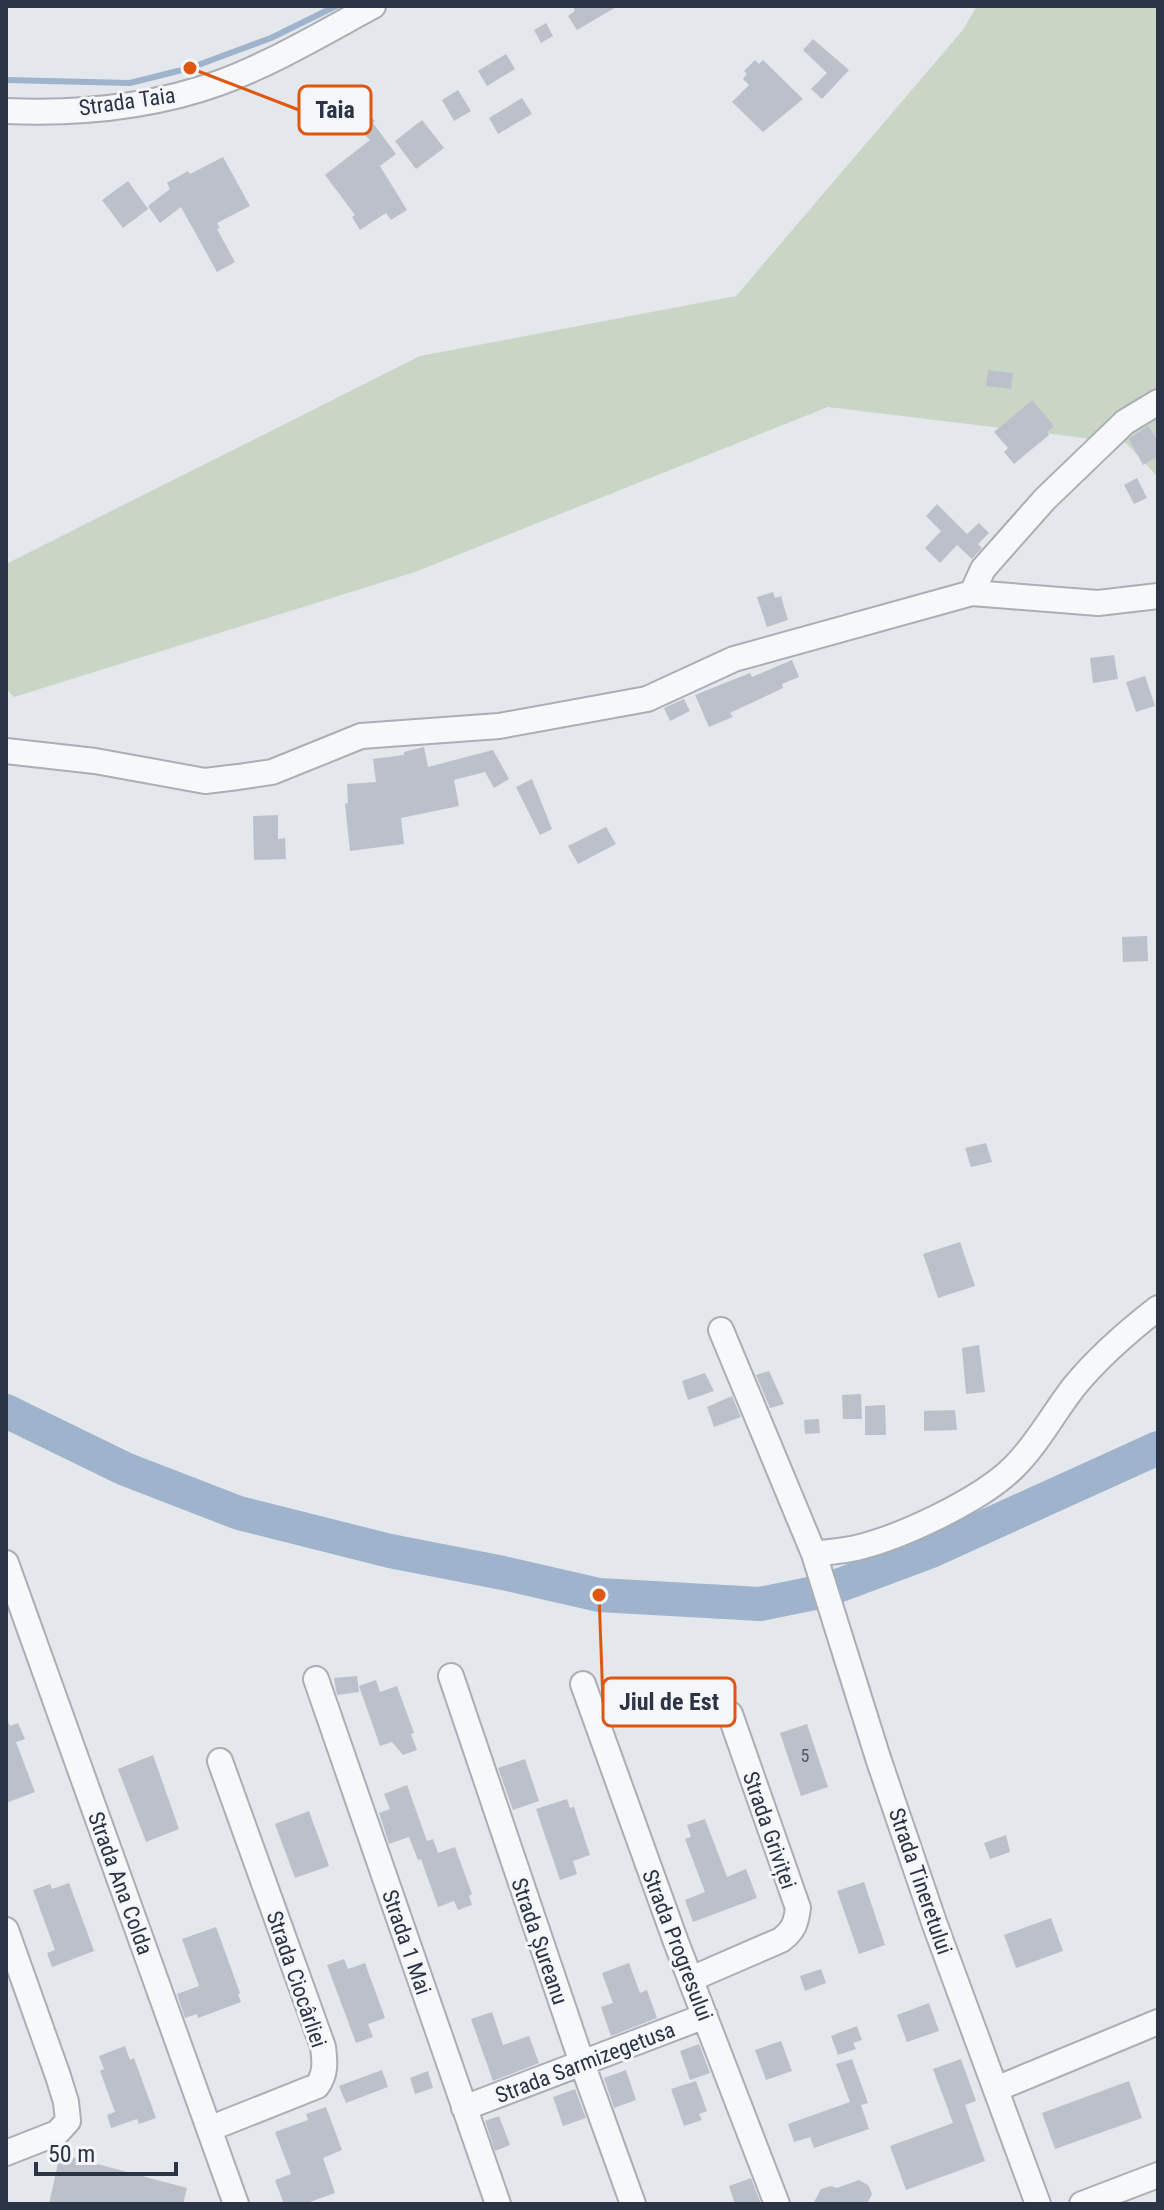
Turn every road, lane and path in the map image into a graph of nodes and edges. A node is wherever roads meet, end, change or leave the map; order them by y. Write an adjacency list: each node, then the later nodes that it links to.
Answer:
1 (373, 6): 2 (street, Strada Taia)
2 (6, 111)
3 (1158, 402): 4 (street)
4 (972, 593): 5 (street); 6 (street)
5 (1158, 596)
6 (6, 751)
7 (1158, 1308): 9 (street)
8 (721, 1330): 9 (street, Strada Tineretului)
9 (816, 1561): 21 (street, Strada Tineretului)
10 (6, 1563): 23 (street, Strada Ana Colda)
11 (451, 1676): 20 (street, Strada Șureanu)
12 (316, 1679): 22 (street, Strada 1 Mai)
13 (583, 1684): 17 (street, Strada Progresului)
14 (730, 1714): 17 (street, Strada Griviței)
15 (220, 1761): 23 (street, Strada Ciocârliei)
16 (6, 1930): 24 (street)
17 (691, 1979): 18 (street, Strada Progresului)
18 (705, 2016): 20 (street, Strada Sarmizegetusa); 29 (street, Strada Progresului)
19 (1158, 2022): 21 (street)
20 (582, 2063): 22 (street, Strada Sarmizegetusa); 28 (street, Strada Șureanu)
21 (996, 2089): 30 (street, Strada Tineretului)
22 (464, 2108): 27 (street, Strada 1 Mai)
23 (209, 2129): 26 (street, Strada Ana Colda)
24 (6, 2153)
25 (1158, 2175): 31 (street)
26 (236, 2204)
27 (498, 2204)
28 (633, 2204)
29 (777, 2204)
30 (1038, 2204)
31 (1082, 2204)

